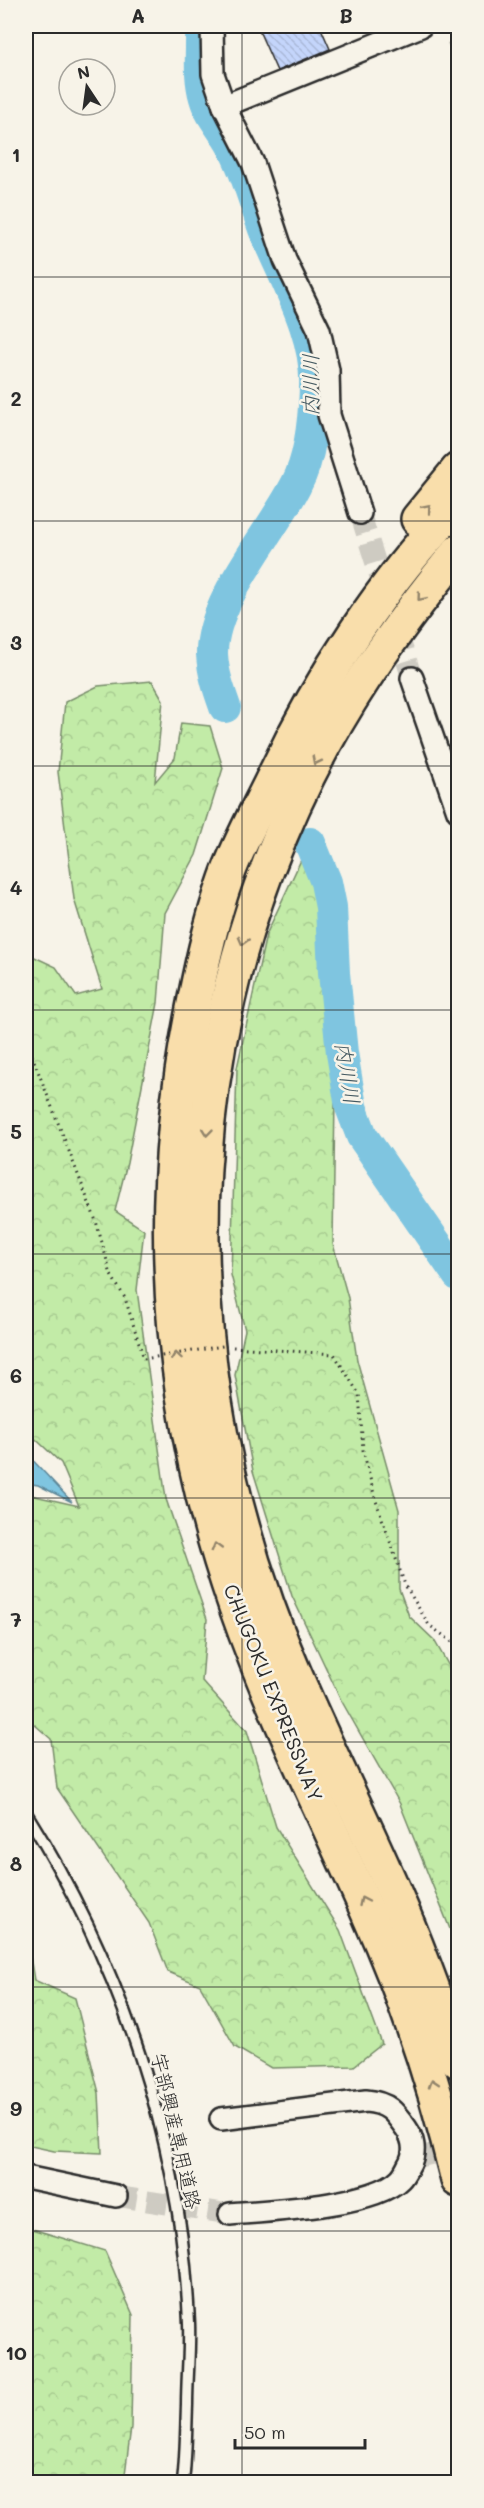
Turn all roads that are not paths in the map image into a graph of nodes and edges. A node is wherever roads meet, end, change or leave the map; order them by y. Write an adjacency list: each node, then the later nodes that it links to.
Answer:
1 (212, 26): 3 (street)
2 (421, 26): 3 (street)
3 (224, 106): 6 (street)
4 (459, 470): 10 (highway, one-way to 4)
5 (459, 504): 10 (highway, CHUGOKU EXPRESSWAY)
6 (360, 513)
7 (459, 552): 12 (highway, CHUGOKU EXPRESSWAY, one-way to 12)
8 (412, 678): 9 (street)
9 (459, 811)
10 (237, 850): 15 (highway, CHUGOKU EXPRESSWAY, one-way to 10)
11 (26, 1813): 18 (lane, 宇部興産専用道路)
12 (459, 2061)
13 (221, 2119): 17 (street)
14 (26, 2177): 16 (street)
15 (459, 2180)
16 (116, 2196)
17 (230, 2214)
18 (183, 2482)

